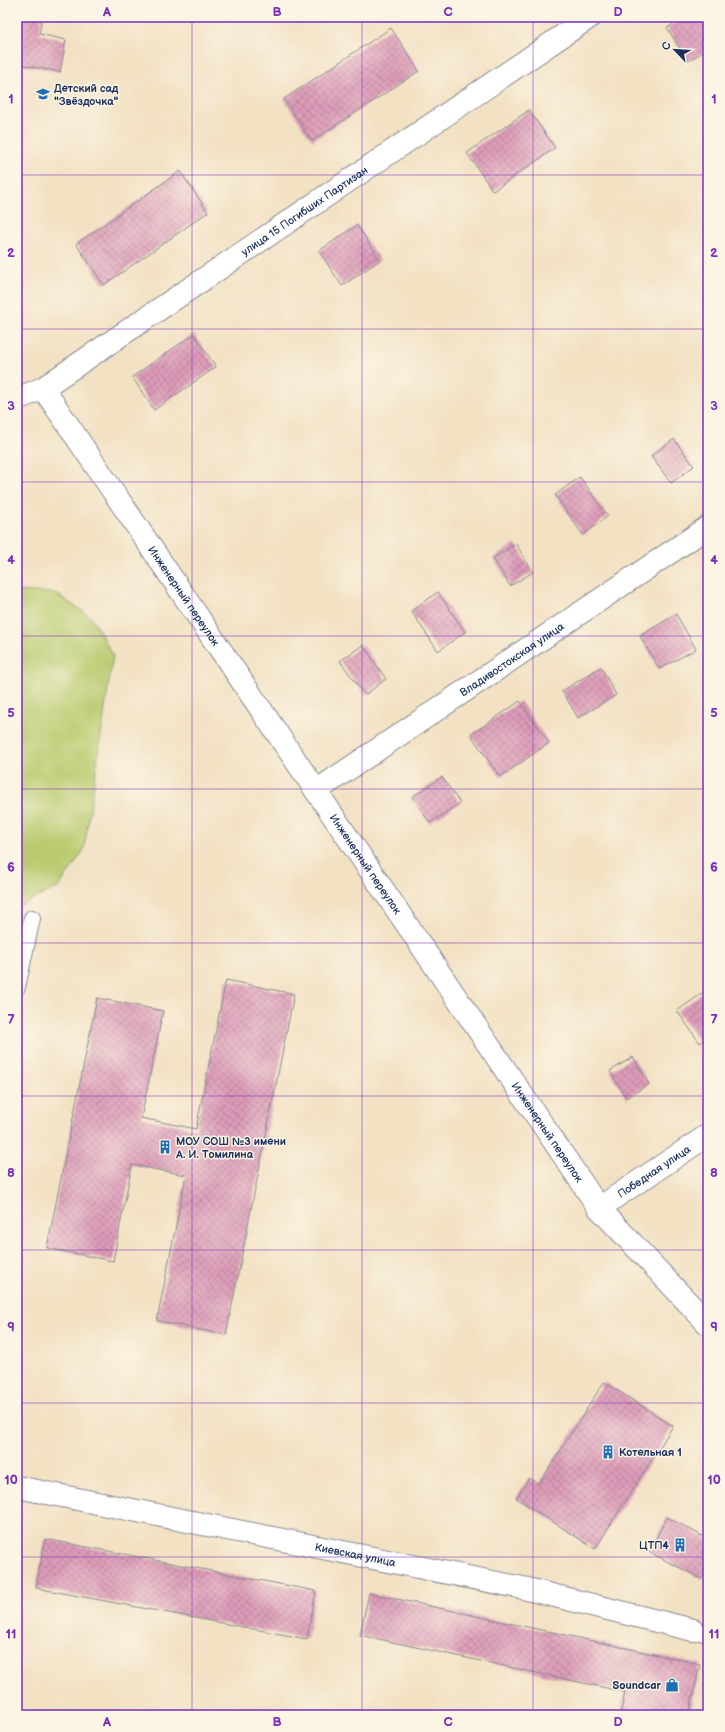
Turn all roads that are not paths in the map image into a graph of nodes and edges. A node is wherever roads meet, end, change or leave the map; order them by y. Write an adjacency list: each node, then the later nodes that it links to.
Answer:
1 (590, 17): 2 (street, улица 15 Погибших Партизан)
2 (43, 388): 3 (street, улица 15 Погибших Партизан); 5 (street, Инженерный переулок)
3 (17, 399)
4 (708, 527): 5 (street, Владивостокская улица)
5 (316, 791): 9 (street, Инженерный переулок)
6 (32, 918): 7 (lane)
7 (17, 986)
8 (708, 1135): 9 (street, Победная улица)
9 (599, 1208): 10 (street, Инженерный переулок)
10 (708, 1324)
11 (17, 1487): 12 (street, Киевская улица)
12 (700, 1632)

